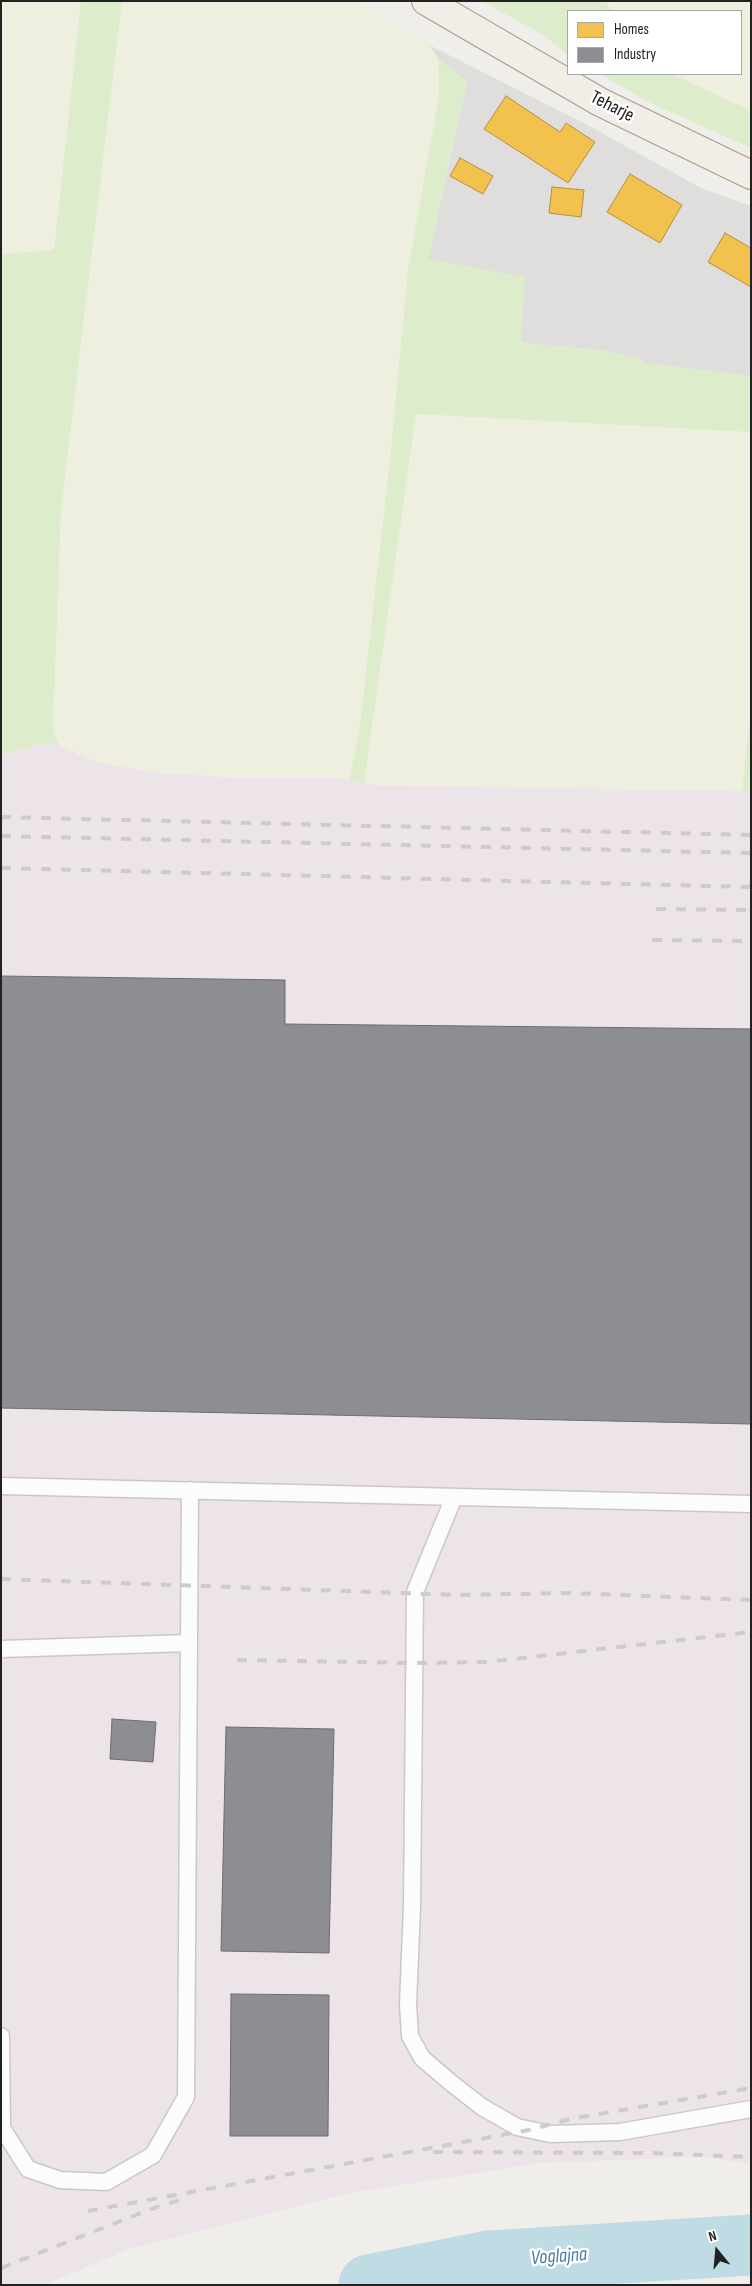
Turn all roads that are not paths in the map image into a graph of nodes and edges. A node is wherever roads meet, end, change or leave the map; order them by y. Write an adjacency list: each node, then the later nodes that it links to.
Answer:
1 (426, 1): 2 (main road, Teharje)
2 (751, 175)
3 (1, 1486): 4 (lane)
4 (190, 1490): 5 (lane); 7 (lane)
5 (454, 1497): 6 (lane); 10 (lane)
6 (751, 1504)
7 (189, 1643): 8 (lane); 9 (lane)
8 (1, 1649)
9 (1, 2036)
10 (751, 2109)

